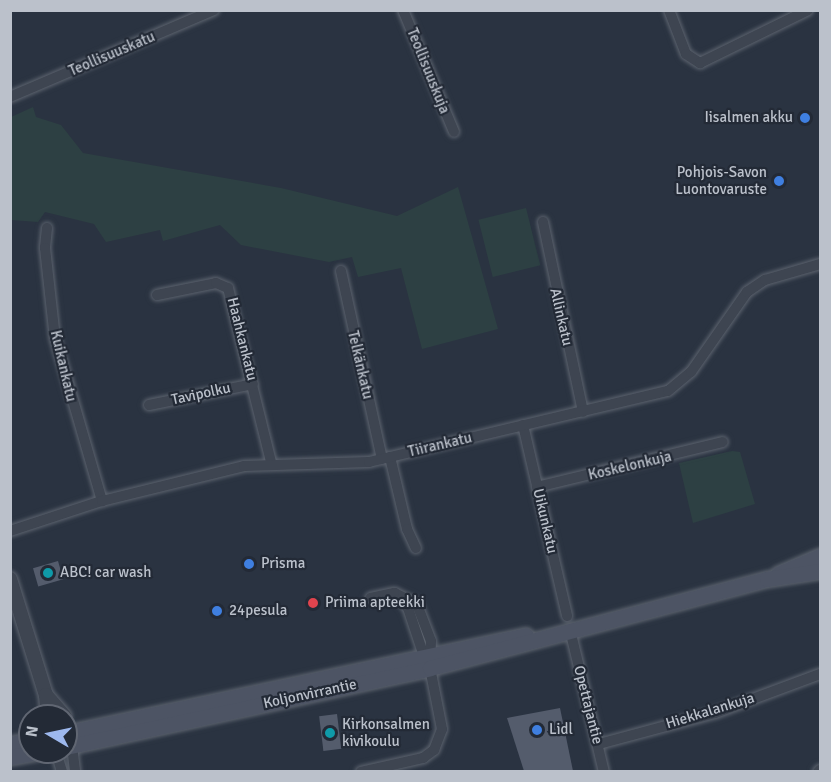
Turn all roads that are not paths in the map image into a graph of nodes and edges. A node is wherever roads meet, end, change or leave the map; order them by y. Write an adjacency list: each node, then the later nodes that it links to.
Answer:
1 (214, 10): 5 (street, Teollisuuskatu)
2 (403, 10): 6 (street, Teollisuuskuja)
3 (669, 10): 4 (street)
4 (807, 10)
5 (10, 98)
6 (454, 132)
7 (543, 222): 14 (street, Allinkatu)
8 (47, 228): 20 (street, Kuikankatu)
9 (820, 264): 14 (street, Tiirankatu)
10 (341, 271): 17 (street, Telkänkatu)
11 (157, 295): 12 (street, Haahkankatu)
12 (253, 384): 13 (street, Tavipolku); 18 (street, Haahkankatu)
13 (148, 405)
14 (583, 412): 15 (street, Tiirankatu)
15 (523, 425): 17 (street, Tiirankatu); 19 (street, Uikunkatu)
16 (723, 442): 19 (street, Koskelonkuja)
17 (386, 458): 18 (street, Tiirankatu); 22 (street, Telkänkatu)
18 (271, 462): 20 (street, Tiirankatu)
19 (537, 487): 28 (street, Uikunkatu)
20 (102, 501): 21 (street, Tiirankatu)
21 (10, 531)
22 (416, 548)
23 (820, 556): 26 (main road)
24 (820, 571): 26 (main road)
25 (10, 579): 32 (street)
26 (767, 579): 30 (main road, Koljonvirrantie)
27 (371, 597): 30 (street)
28 (567, 616)
29 (572, 638): 36 (street, Opettajantie)
30 (428, 659): 35 (main road, Koljonvirrantie); 37 (street)
31 (820, 674): 36 (street, Hiekkalankuja)
32 (46, 695): 33 (street); 34 (street)
33 (47, 704)
34 (54, 704)
35 (78, 734)
36 (599, 744): 38 (street, Opettajantie)
37 (361, 771)
38 (604, 771)

